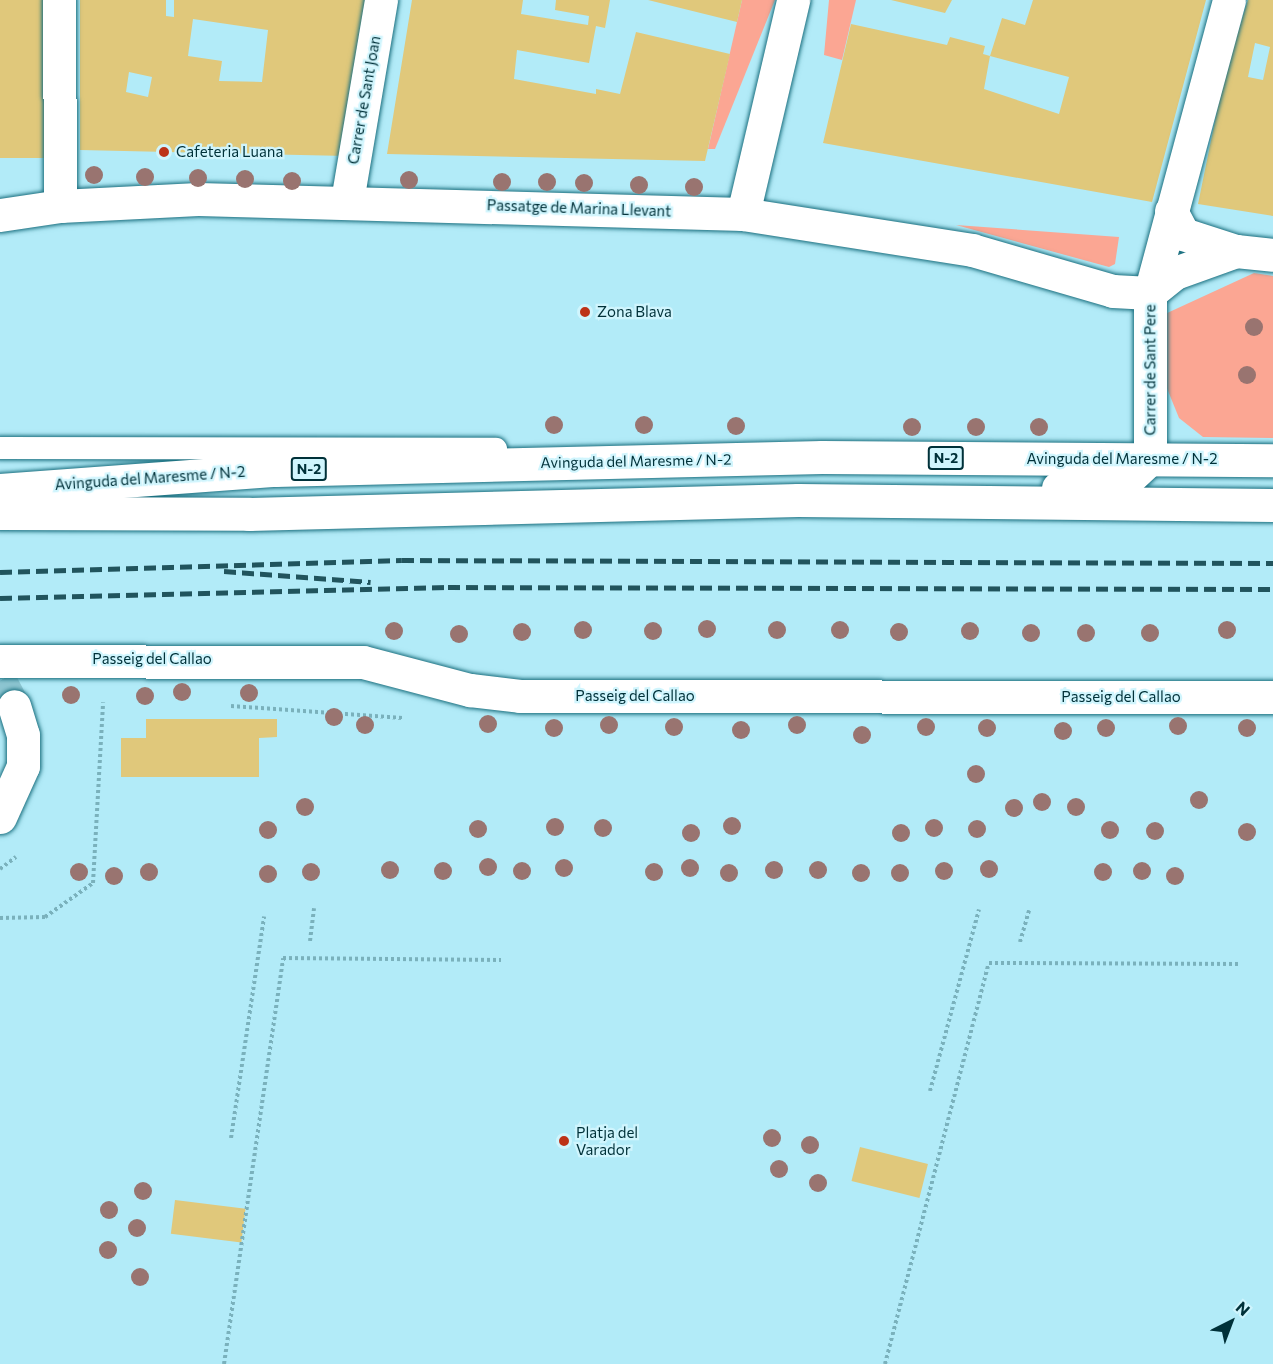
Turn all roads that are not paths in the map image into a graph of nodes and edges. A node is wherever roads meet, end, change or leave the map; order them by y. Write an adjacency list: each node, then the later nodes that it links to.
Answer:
1 (59, 0): 6 (street)
2 (381, 0): 5 (street, Carrer de Sant Joan)
3 (793, 0): 8 (street)
4 (1229, 0): 7 (street, Carrer de Sant Pere)
5 (347, 201): 6 (street, Passatge de Marina Llevant); 8 (street, Passatge de Marina Llevant)
6 (60, 206): 9 (street, Passatge de Marina Llevant)
7 (1171, 211): 10 (street); 12 (street, Carrer de Sant Pere)
8 (743, 214): 12 (street, Passatge de Marina Llevant)
9 (0, 215)
10 (1236, 251): 11 (street); 12 (street)
11 (1273, 255)
12 (1150, 293): 14 (street, Carrer de Sant Pere)
13 (0, 448): 16 (lane)
14 (1150, 459): 15 (street, Avinguda del Maresme / N-2 / N-2); 16 (street, Avinguda del Maresme / N-2 / N-2); 18 (street)
15 (1273, 460)
16 (619, 462): 17 (street, Avinguda del Maresme / N-2 / N-2)
17 (0, 490)
18 (798, 500): 19 (street, Avinguda del Maresme / N-2); 20 (street, Avinguda del Maresme / N-2)
19 (1273, 505)
20 (0, 513)
21 (0, 661): 22 (street, Passeig del Callao)
22 (1273, 697)
23 (14, 706): 24 (street)
24 (0, 818)

